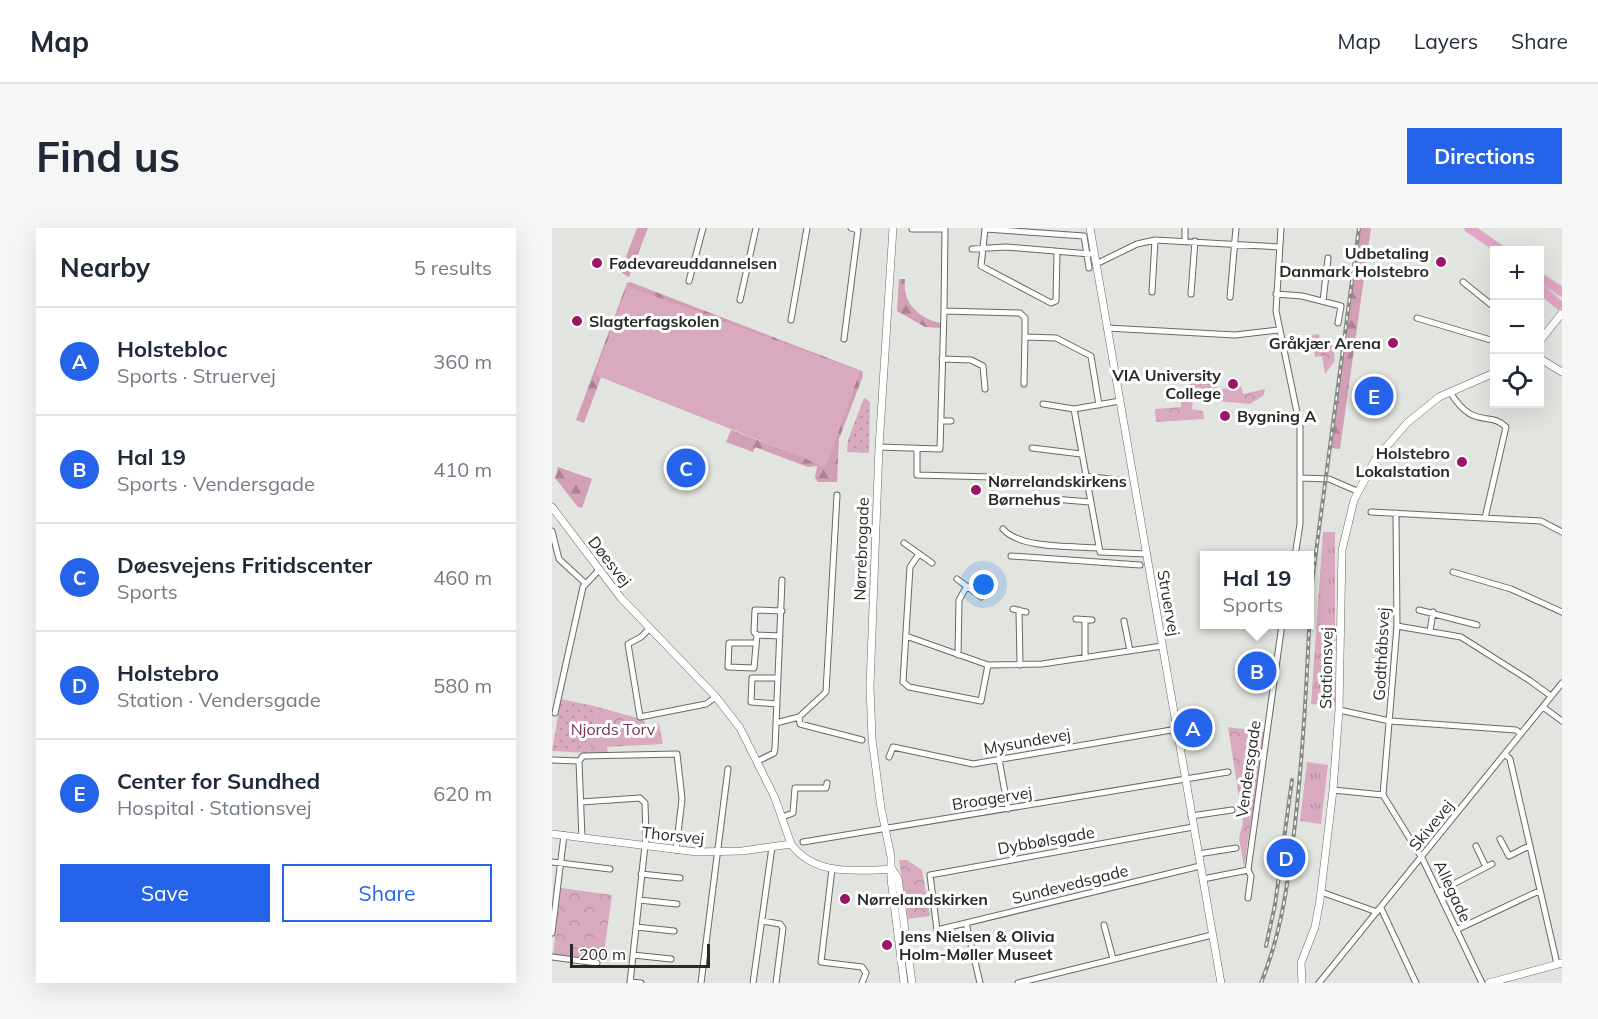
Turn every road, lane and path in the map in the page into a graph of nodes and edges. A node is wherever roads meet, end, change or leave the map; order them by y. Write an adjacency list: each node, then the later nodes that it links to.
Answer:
1 (703, 228): 27 (street)
2 (756, 228): 35 (street)
3 (807, 228): 42 (street)
4 (851, 228): 48 (street)
5 (893, 228): 63 (street, Nørrebrogade)
6 (1090, 228): 22 (street, Struervej)
7 (1185, 228): 13 (street)
8 (1236, 228): 15 (street)
9 (1281, 228): 18 (street)
10 (1469, 228): 16 (main road); 17 (main road)
11 (912, 229): 39 (street)
12 (1155, 240): 13 (street); 24 (street); 29 (street)
13 (1185, 240): 14 (street)
14 (1195, 241): 15 (street); 32 (street)
15 (1235, 244): 18 (street); 34 (street)
16 (1490, 246)
17 (1495, 246)
18 (1279, 247): 33 (street)
19 (972, 249): 20 (street)
20 (983, 249): 21 (street); 21 (street); 22 (street)
21 (1057, 252): 22 (street)
22 (1090, 254): 24 (street, Struervej); 25 (street)
23 (1328, 258): 36 (street)
24 (1096, 264): 44 (street, Struervej)
25 (1089, 268)
26 (1544, 280): 31 (main road)
27 (689, 281)
28 (1463, 282): 37 (street)
29 (1152, 292)
30 (1544, 292): 38 (main road)
31 (1562, 292)
32 (1191, 294)
33 (1276, 294): 36 (street); 45 (street)
34 (1230, 297)
35 (740, 300)
36 (1323, 301): 43 (street)
37 (1490, 304)
38 (1562, 307)
39 (944, 311): 47 (street); 50 (street)
40 (1562, 313): 46 (street)
41 (1417, 318): 49 (street)
42 (791, 320)
43 (1338, 323)
44 (1107, 328): 45 (street); 57 (street, Struervej)
45 (1278, 330): 69 (street)
46 (1544, 336)
47 (1025, 337): 54 (street); 59 (street)
48 (844, 339)
49 (1490, 340)
50 (942, 359): 55 (street); 61 (street)
51 (1544, 361): 52 (street)
52 (1562, 372)
53 (1490, 375): 56 (street, Stationsvej)
54 (1024, 384)
55 (985, 389)
56 (1450, 392): 71 (street, Stationsvej); 78 (street)
57 (1120, 401): 59 (street); 87 (street, Struervej)
58 (1043, 404): 60 (street)
59 (1100, 405): 60 (street)
60 (1074, 409): 66 (street)
61 (941, 421): 62 (street); 64 (street)
62 (951, 421)
63 (879, 447): 64 (street); 156 (street, Nørrebrogade)
64 (917, 448): 67 (street)
65 (1032, 448): 66 (street)
66 (1081, 454): 68 (street)
67 (993, 477)
68 (1085, 477): 70 (street); 74 (street)
69 (1300, 478): 71 (street); 84 (street)
70 (1125, 481)
71 (1357, 491): 129 (street, Stationsvej)
72 (837, 495): 131 (street)
73 (1041, 498): 74 (street)
74 (1090, 502): 83 (street)
75 (552, 507): 92 (street, Døesvej)
76 (1371, 512): 77 (street)
77 (1396, 513): 78 (street); 107 (street, Godthåbsvej)
78 (1485, 518): 81 (street)
79 (1004, 529): 83 (street)
80 (552, 531): 96 (street)
81 (1562, 531)
82 (904, 543): 86 (street)
83 (1099, 548): 85 (street)
84 (1296, 551)
85 (1116, 552): 87 (street); 90 (street)
86 (920, 554): 89 (street); 113 (street)
87 (1147, 554): 115 (street, Struervej)
88 (1011, 556): 90 (street)
89 (932, 563)
90 (1116, 564): 91 (street)
91 (1140, 565)
92 (599, 570): 96 (street); 108 (street, Døesvej)
93 (1453, 572): 103 (street)
94 (957, 579): 97 (street)
95 (782, 580): 99 (street)
96 (585, 583): 130 (street)
97 (967, 586): 98 (street); 117 (street)
98 (981, 597)
99 (782, 610): 111 (street); 112 (street)
100 (1419, 610): 102 (street)
101 (1026, 612): 120 (street)
102 (1433, 612): 106 (street); 110 (street)
103 (1562, 612)
104 (1076, 619): 118 (street)
105 (1124, 621): 116 (street)
106 (1477, 625)
107 (1397, 626): 110 (street); 132 (street, Godthåbsvej)
108 (650, 628): 126 (street, Døesvej); 126 (street)
109 (1281, 629): 178 (street, Vendersgade)
110 (1430, 631): 125 (street)
111 (757, 635): 112 (street); 114 (street)
112 (780, 636): 123 (street)
113 (906, 636): 117 (street); 119 (street)
114 (755, 644): 121 (street); 121 (street)
115 (1162, 646): 116 (street); 135 (street, Struervej)
116 (1130, 651): 118 (street)
117 (958, 655): 119 (street)
118 (1085, 658): 120 (street)
119 (988, 664): 120 (street)
120 (1020, 665)
121 (754, 668): 122 (street)
122 (752, 678): 123 (street); 127 (street)
123 (778, 678): 127 (street)
124 (1562, 683): 125 (street, Skivevej)
125 (1551, 696): 128 (street, Skivevej)
126 (716, 697): 143 (street, Døesvej)
127 (777, 704): 134 (street)
128 (1543, 707): 133 (street); 136 (street, Skivevej)
129 (1339, 710): 132 (street); 148 (street, Stationsvej)
130 (555, 713)
131 (799, 717): 134 (street); 137 (street)
132 (1390, 721): 136 (street); 149 (street, Godthåbsvej)
133 (1562, 721)
134 (776, 723): 143 (street)
135 (1177, 729): 140 (street, Mysundevej); 146 (street, Struervej)
136 (1521, 734): 138 (street, Skivevej)
137 (862, 740)
138 (1505, 754): 166 (street); 171 (street, Skivevej)
139 (889, 757): 140 (street, Mysundevej)
140 (999, 759): 151 (street)
141 (552, 760): 142 (street)
142 (579, 761): 150 (street); 168 (street)
143 (759, 761): 154 (street, Døesvej)
144 (728, 769): 169 (street)
145 (1228, 772): 146 (street, Broagervej)
146 (1184, 779): 151 (street, Broagervej); 153 (street, Struervej)
147 (827, 783): 154 (street)
148 (1333, 790): 149 (street); 184 (street, Stationsvej)
149 (1383, 795): 171 (street, Allegade)
150 (581, 802): 159 (street); 163 (street)
151 (1008, 809): 156 (street, Broagervej)
152 (1232, 810): 153 (street)
153 (1191, 816): 155 (street, Struervej)
154 (782, 817): 162 (street, Døesvej)
155 (1193, 827): 170 (street, Struervej); 188 (street, Dybbølsgade)
156 (885, 828): 161 (street, Broagervej); 177 (street, Nørrebrogade)
157 (552, 834): 158 (street, Thorsvej)
158 (564, 835): 159 (street, Thorsvej); 173 (street)
159 (582, 838): 163 (street, Thorsvej)
160 (1500, 839): 166 (street)
161 (803, 842)
162 (791, 844): 164 (street, Thorsvej); 176 (street)
163 (645, 846): 168 (street, Thorsvej); 179 (street)
164 (772, 846): 169 (street, Thorsvej); 192 (street)
165 (1476, 846): 185 (street)
166 (1529, 846): 183 (street)
167 (1236, 848): 170 (street)
168 (676, 850): 169 (street, Thorsvej)
169 (718, 852): 208 (street)
170 (1198, 854): 174 (street, Struervej)
171 (1422, 857): 185 (street, Allegade); 190 (street, Skivevej)
172 (552, 862): 173 (street)
173 (560, 863): 175 (street); 182 (street)
174 (1200, 866): 181 (street, Struervej); 193 (street, Sundevedsgade)
175 (610, 868)
176 (832, 869): 177 (street); 211 (street)
177 (892, 869): 212 (street, Nørrebrogade); 213 (street, Nørrebrogade)
178 (1248, 870): 181 (street); 186 (street, Vendersgade)
179 (641, 874): 180 (street); 187 (street)
180 (680, 878)
181 (1203, 879): 199 (street, Struervej)
182 (554, 890): 191 (street)
183 (1539, 891): 196 (street); 205 (street)
184 (1321, 892): 190 (street); 217 (street, Stationsvej)
185 (1438, 892): 196 (street, Allegade)
186 (1248, 898)
187 (639, 900): 189 (street); 195 (street)
188 (934, 902): 193 (street, Sundevedsgade)
189 (677, 904)
190 (1379, 910): 218 (street, Skivevej); 219 (street)
191 (553, 917): 198 (street)
192 (762, 921): 209 (street); 210 (street)
193 (966, 923): 214 (street)
194 (1104, 925): 203 (street)
195 (636, 927): 197 (street); 200 (street)
196 (1456, 930): 220 (street, Allegade)
197 (674, 931)
198 (552, 933)
199 (1212, 935): 203 (street); 216 (street, Struervej)
200 (633, 955): 202 (street); 206 (street)
201 (552, 957): 204 (street)
202 (671, 959)
203 (1113, 959): 215 (street)
204 (597, 963)
205 (1560, 964): 221 (street)
206 (630, 982): 207 (street)
207 (641, 983)
208 (701, 983)
209 (753, 983)
210 (776, 983)
211 (862, 983)
212 (904, 983)
213 (912, 983)
214 (980, 983)
215 (1018, 983)
216 (1219, 983)
217 (1302, 983)
218 (1319, 983)
219 (1416, 983)
220 (1482, 983)
221 (1489, 983)

